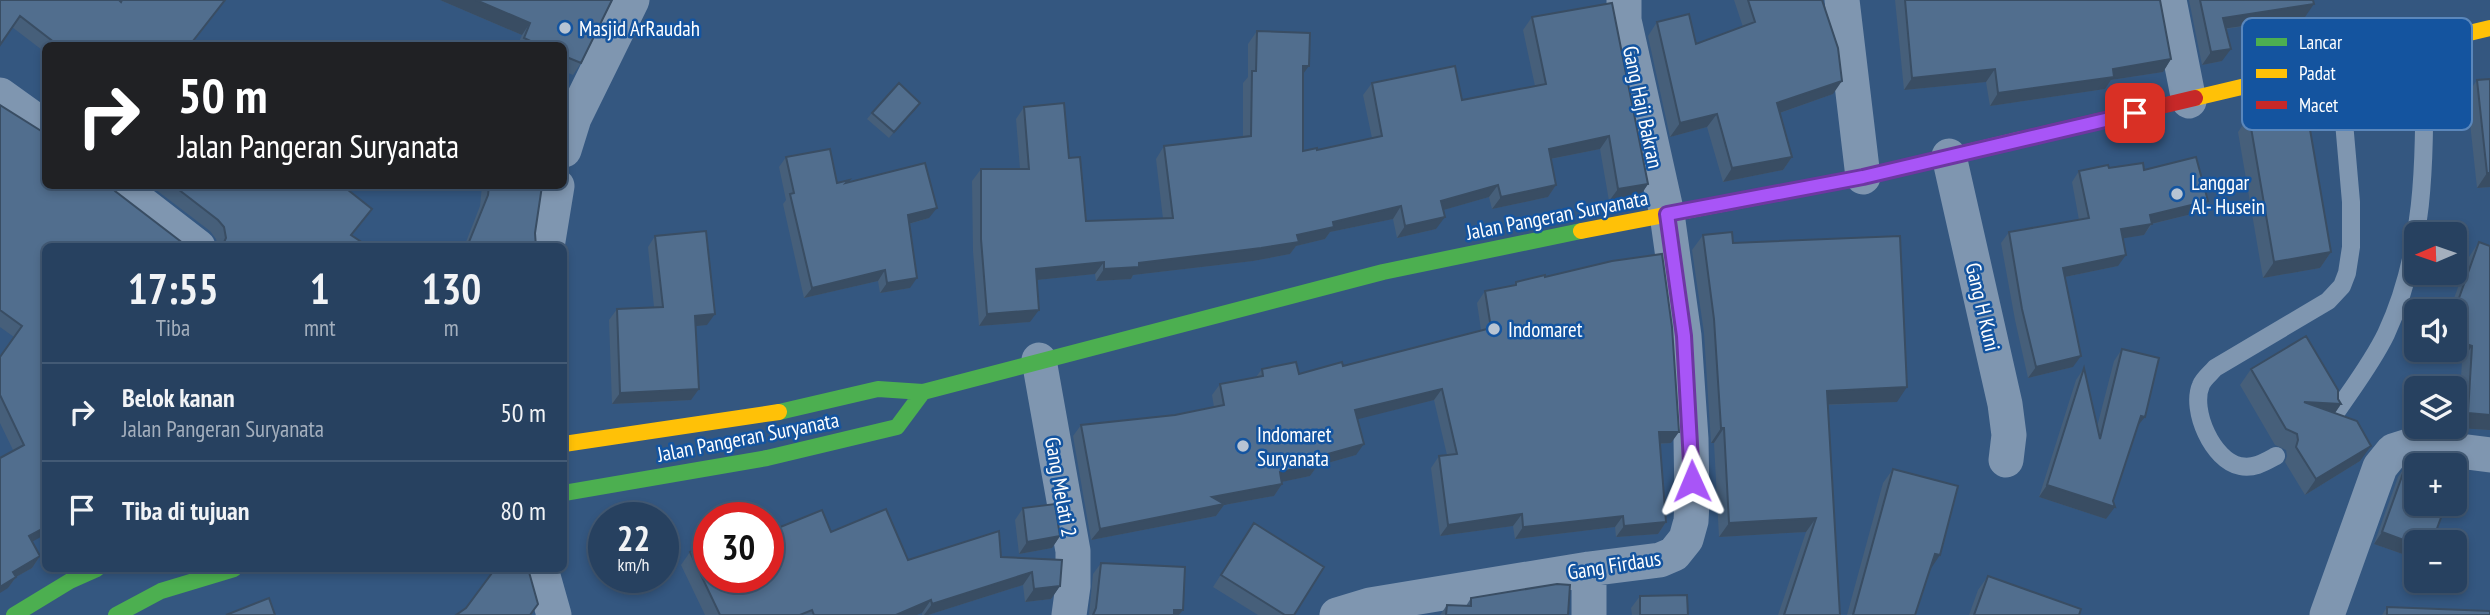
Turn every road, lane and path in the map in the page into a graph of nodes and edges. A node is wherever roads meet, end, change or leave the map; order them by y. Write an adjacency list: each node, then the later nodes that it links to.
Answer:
1 (632, 0): 13 (street)
2 (1624, 0): 18 (street, Gang Haji Bakran)
3 (1842, 0): 15 (street)
4 (2169, 0): 9 (street)
5 (2490, 28): 6 (main road, Jalan Pangeran Suryanata)
6 (2472, 33)
7 (2242, 88): 9 (main road, Jalan Pangeran Suryanata)
8 (0, 95): 10 (street)
9 (2189, 101): 14 (main road, Jalan Pangeran Suryanata)
10 (42, 125)
11 (2345, 130): 26 (lane)
12 (2424, 130): 23 (lane)
13 (567, 140)
14 (1949, 156): 15 (main road, Jalan Pangeran Suryanata); 27 (street, Gang H Kuni)
15 (1863, 177): 18 (main road, Jalan Pangeran Suryanata)
16 (123, 189): 19 (street)
17 (557, 189): 20 (street)
18 (1667, 214): 21 (main road, Jalan Pangeran Suryanata); 29 (street, Gang Firdaus)
19 (193, 243)
20 (548, 243)
21 (1039, 360): 22 (main road, Jalan Pangeran Suryanata); 36 (street, Gang Melati 2)
22 (923, 392): 24 (main road, Jalan Pangeran Suryanata); 28 (main road, Jalan Pangeran Suryanata)
23 (2337, 411)
24 (567, 443)
25 (2490, 455): 39 (street)
26 (2276, 456)
27 (2006, 460)
28 (567, 493)
29 (1590, 569): 37 (street, Gang Firdaus); 38 (street)
30 (90, 572): 33 (main road)
31 (224, 572): 34 (main road)
32 (542, 572): 35 (street)
33 (14, 615)
34 (116, 615)
35 (554, 615)
36 (1069, 615)
37 (1337, 615)
38 (1589, 615)
39 (2328, 615)

